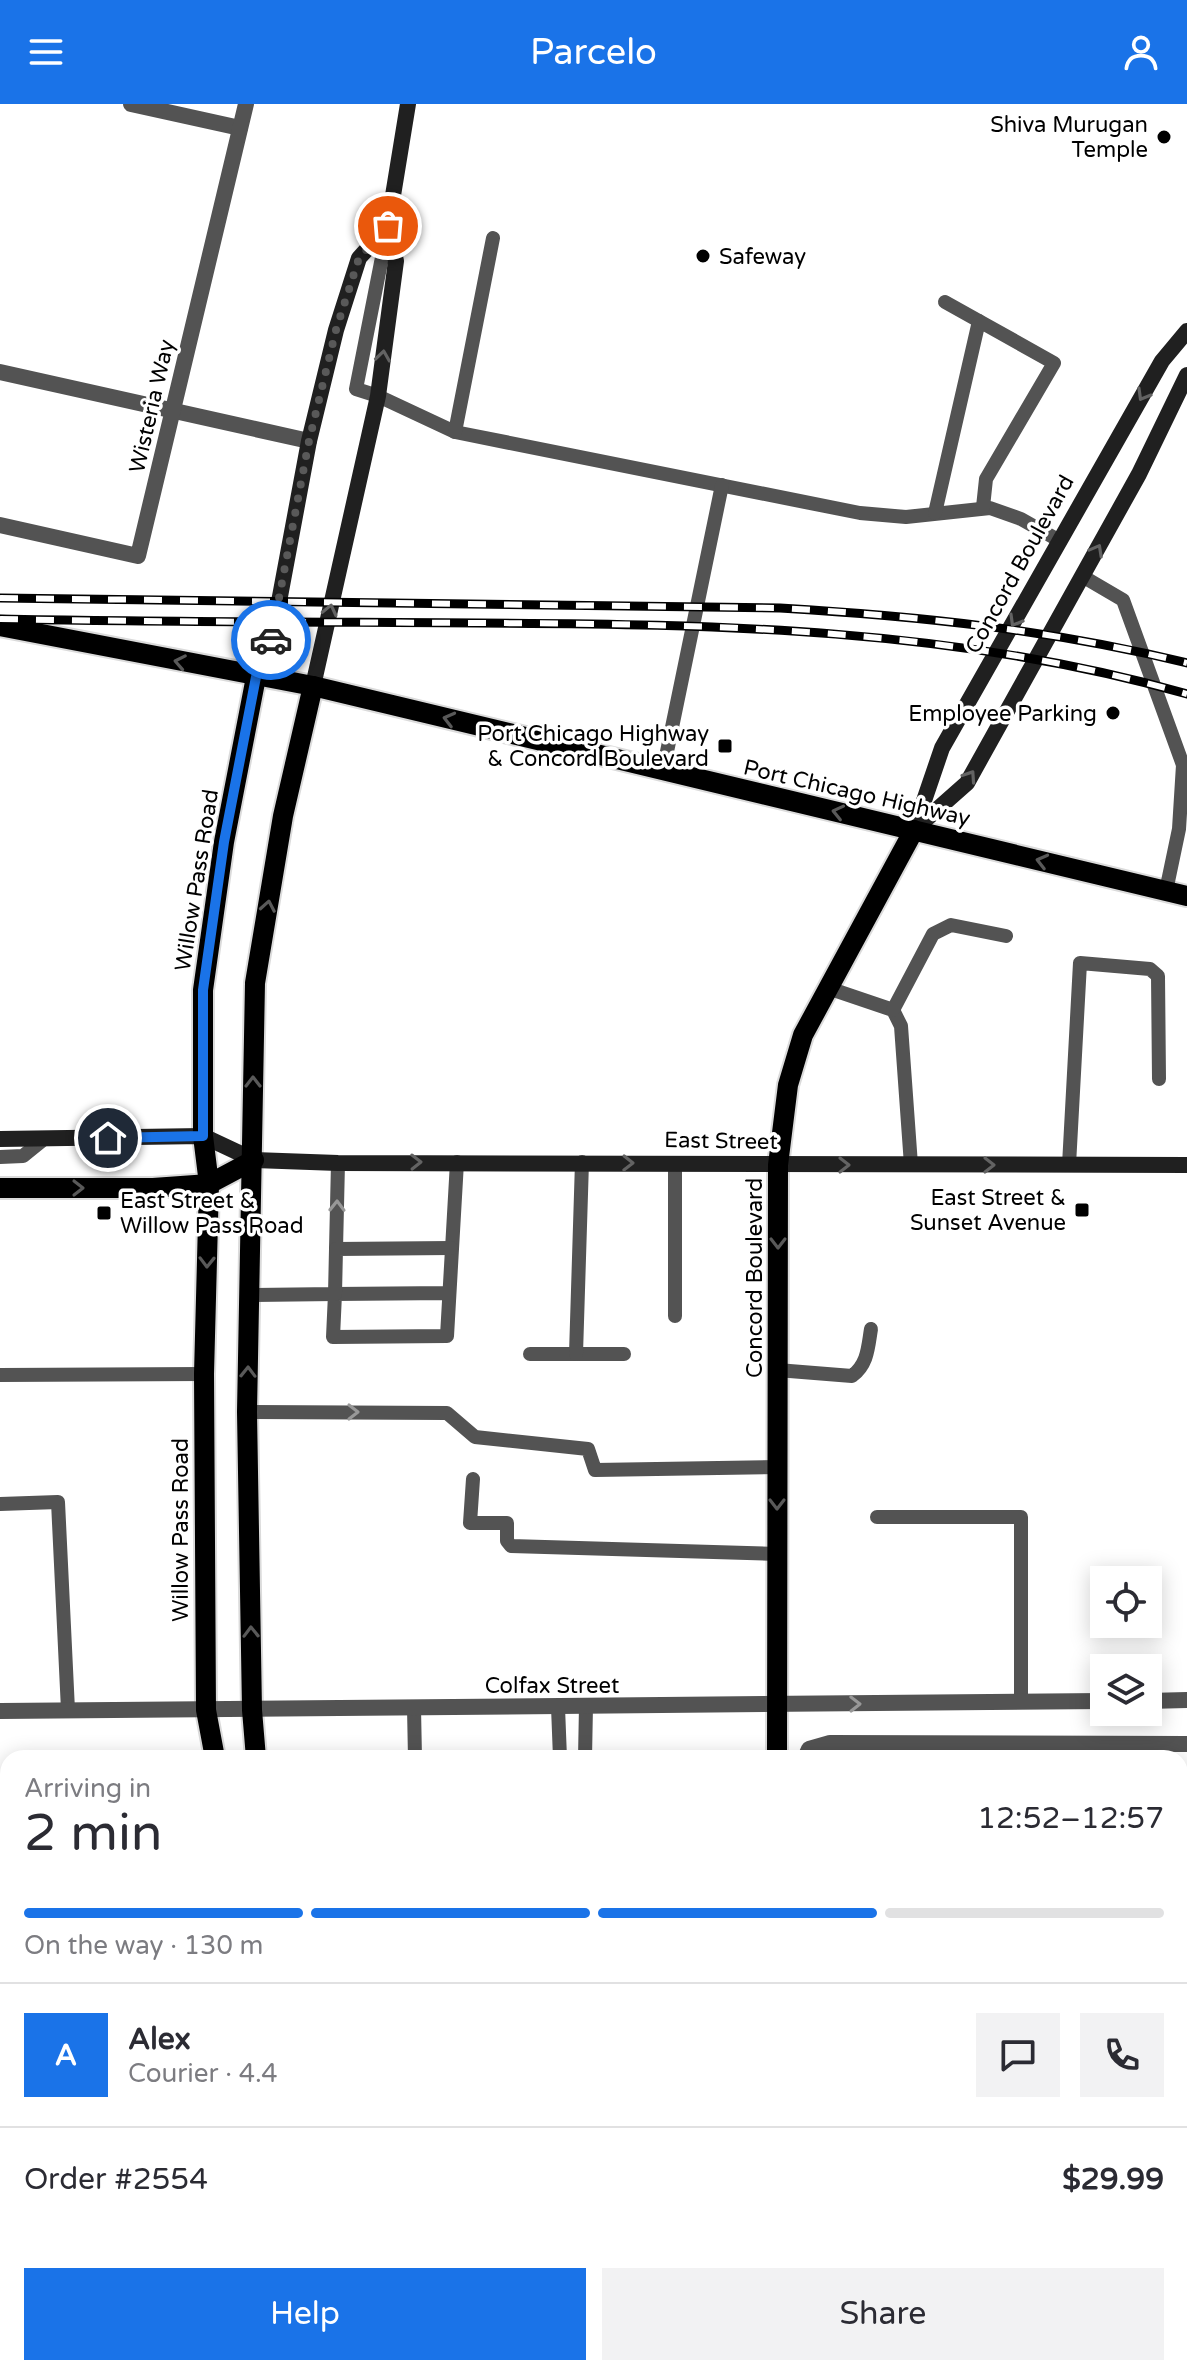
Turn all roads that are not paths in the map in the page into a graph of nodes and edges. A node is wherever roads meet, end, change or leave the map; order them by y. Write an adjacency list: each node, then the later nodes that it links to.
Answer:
1 (131, 104): 4 (street)
2 (246, 104): 4 (street, Wisteria Way)
3 (408, 104): 5 (main road)
4 (240, 128): 13 (street, Wisteria Way)
5 (388, 226): 12 (main road); 15 (main road, Willow Pass Road)
6 (493, 238): 14 (lane)
7 (945, 302): 8 (lane)
8 (979, 321): 17 (lane); 18 (lane)
9 (1187, 331): 20 (main road, Concord Boulevard, one-way to 20)
10 (0, 372): 13 (street)
11 (1187, 375): 21 (main road, Concord Boulevard, one-way to 11)
12 (378, 396): 14 (lane); 24 (main road, one-way to 12)
13 (173, 411): 15 (street); 19 (street, Wisteria Way)
14 (455, 432): 16 (lane)
15 (309, 441): 23 (main road, Willow Pass Road)
16 (722, 485): 18 (lane); 25 (lane)
17 (983, 507): 18 (lane); 20 (lane)
18 (935, 513)
19 (0, 525)
20 (1060, 541): 26 (main road, Concord Boulevard, one-way to 26)
21 (1082, 576): 26 (main road, Concord Boulevard, one-way to 21); 27 (lane)
22 (0, 626): 23 (main road, Port Chicago Highway, one-way to 22)
23 (256, 677): 24 (main road, Port Chicago Highway); 33 (main road, Willow Pass Road)
24 (313, 686): 25 (main road, Port Chicago Highway, one-way to 24); 37 (main road, one-way to 24)
25 (663, 771): 26 (main road, Port Chicago Highway, one-way to 25)
26 (914, 830): 27 (main road, Port Chicago Highway, one-way to 26); 30 (main road, Concord Boulevard)
27 (1166, 891): 28 (main road, Port Chicago Highway)
28 (1187, 896)
29 (1006, 936): 31 (lane)
30 (828, 988): 31 (lane); 42 (main road, Concord Boulevard)
31 (893, 1010): 43 (lane)
32 (1159, 1079): 44 (lane)
33 (203, 1136): 35 (main road, East Street); 37 (main road, East Street); 46 (main road, Willow Pass Road)
34 (0, 1139): 35 (main road, East Street)
35 (44, 1139): 36 (lane)
36 (0, 1157)
37 (254, 1160): 40 (main road, East Street); 46 (main road); 52 (main road)
38 (457, 1162): 39 (main road, East Street); 40 (main road, East Street, one-way to 38); 48 (lane)
39 (582, 1162): 41 (main road, East Street, one-way to 41); 56 (lane)
40 (338, 1163): 49 (lane, one-way to 40)
41 (675, 1163): 42 (main road, East Street); 53 (lane)
42 (778, 1165): 43 (main road, East Street, one-way to 43); 58 (main road, Concord Boulevard, one-way to 58)
43 (911, 1165): 44 (main road, East Street, one-way to 44)
44 (1069, 1165): 45 (main road, East Street)
45 (1187, 1165)
46 (209, 1184): 47 (main road, one-way to 46); 59 (main road, Willow Pass Road, one-way to 59)
47 (0, 1188)
48 (451, 1248): 49 (lane); 50 (lane)
49 (336, 1249): 51 (lane)
50 (449, 1293): 51 (lane); 51 (lane)
51 (335, 1294): 52 (lane)
52 (250, 1295): 61 (main road, one-way to 52)
53 (675, 1316)
54 (871, 1329): 58 (lane)
55 (530, 1354): 56 (lane)
56 (576, 1354): 57 (lane)
57 (624, 1354)
58 (777, 1370): 62 (main road, Concord Boulevard)
59 (204, 1374): 60 (lane); 76 (main road, Willow Pass Road)
60 (0, 1375)
61 (247, 1412): 62 (lane, one-way to 62); 77 (main road, one-way to 61)
62 (777, 1467): 66 (main road, Concord Boulevard, one-way to 66)
63 (473, 1479): 66 (lane)
64 (0, 1504): 75 (lane)
65 (877, 1517): 70 (lane)
66 (777, 1554): 71 (main road, Concord Boulevard)
67 (1187, 1700): 69 (street)
68 (1090, 1701): 70 (street, Colfax Street)
69 (1162, 1701)
70 (1021, 1702): 71 (street, Colfax Street, one-way to 70)
71 (777, 1705): 72 (street, Colfax Street); 85 (main road, Concord Boulevard)
72 (586, 1706): 73 (street, Colfax Street); 84 (lane)
73 (558, 1707): 74 (street, Colfax Street); 83 (lane)
74 (414, 1708): 77 (street, Colfax Street); 82 (lane)
75 (68, 1710): 76 (street, Colfax Street); 78 (street, Colfax Street)
76 (206, 1710): 77 (street, Colfax Street); 80 (main road, Willow Pass Road)
77 (252, 1710): 81 (main road)
78 (0, 1711)
79 (1187, 1744): 86 (street)
80 (214, 1750)
81 (255, 1750)
82 (415, 1750)
83 (560, 1750)
84 (585, 1750)
85 (777, 1750)
86 (809, 1750)

